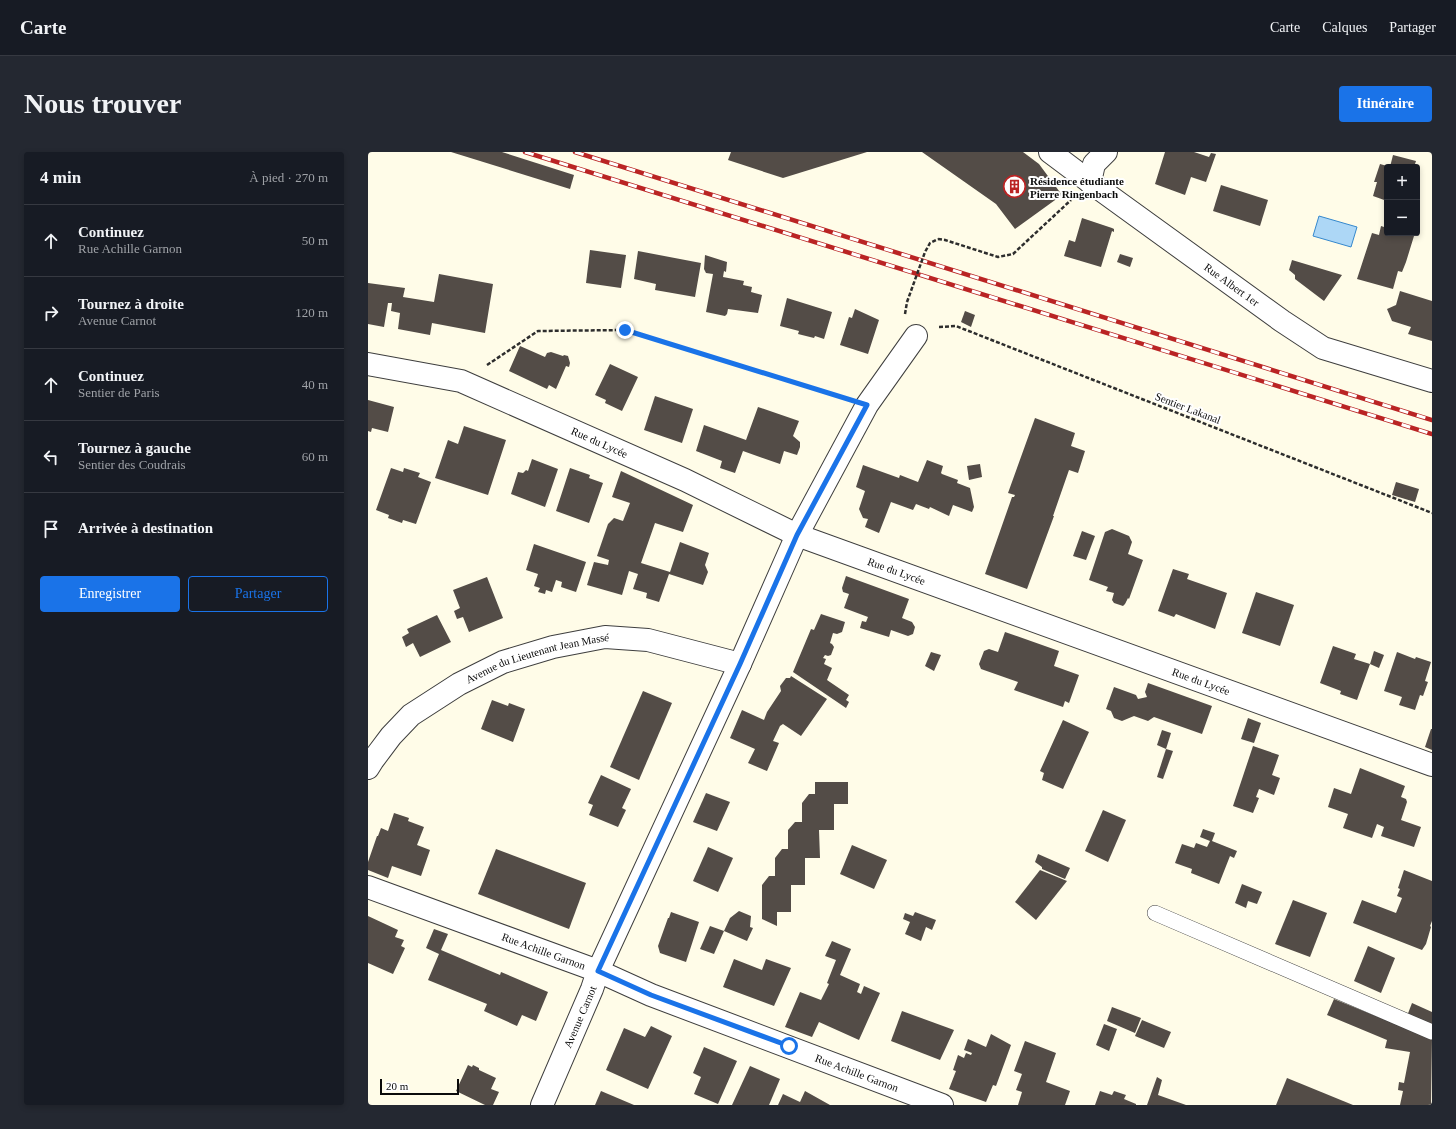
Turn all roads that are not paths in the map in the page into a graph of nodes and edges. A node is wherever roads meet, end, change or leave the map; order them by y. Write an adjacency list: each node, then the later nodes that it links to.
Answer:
1 (1050, 152): 3 (street, Rue Albert 1er)
2 (1106, 152): 3 (street)
3 (1090, 182): 6 (street, Rue Albert 1er)
4 (916, 336): 7 (street, Avenue Carnot)
5 (368, 364): 7 (street, Rue du Lycée)
6 (1432, 381)
7 (797, 535): 8 (street, Avenue Carnot); 9 (street, Rue du Lycée)
8 (740, 664): 10 (street, Avenue du Lieutenant Jean Massé); 13 (street, Avenue Carnot)
9 (1432, 765)
10 (368, 768)
11 (368, 887): 13 (street, Rue Achille Garnon)
12 (1155, 913): 14 (lane)
13 (598, 971): 15 (street, Avenue Carnot); 16 (street, Rue Achille Garnon)
14 (1432, 1032)
15 (542, 1105)
16 (942, 1105)

